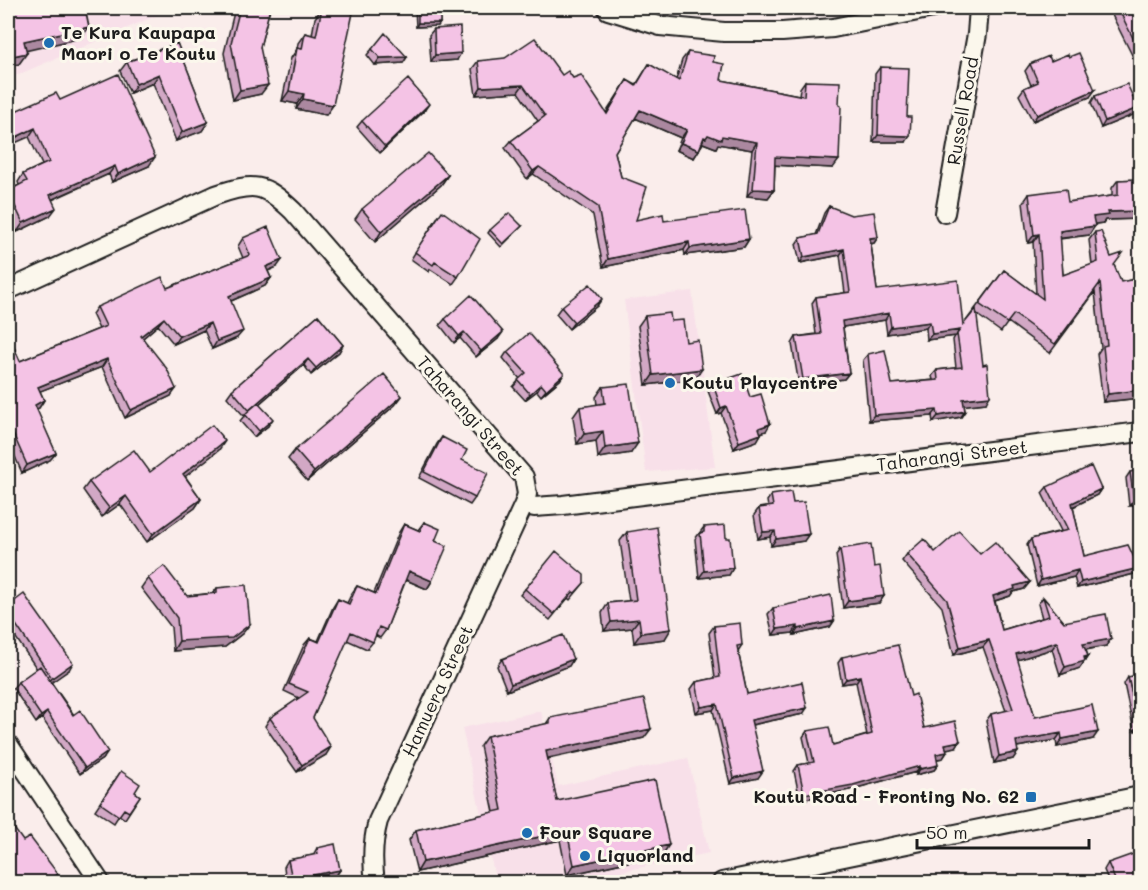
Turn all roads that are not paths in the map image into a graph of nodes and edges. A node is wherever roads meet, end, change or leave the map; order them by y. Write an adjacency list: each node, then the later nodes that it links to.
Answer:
1 (933, 8): 3 (street)
2 (979, 8): 4 (street, Russell Road)
3 (608, 10)
4 (945, 213)
5 (8, 290): 7 (street, Taharangi Street)
6 (1140, 432): 7 (street, Taharangi Street)
7 (524, 504): 11 (street, Hamuera Street)
8 (8, 744): 10 (street)
9 (1140, 796): 12 (street)
10 (100, 882)
11 (375, 882)
12 (722, 882)

